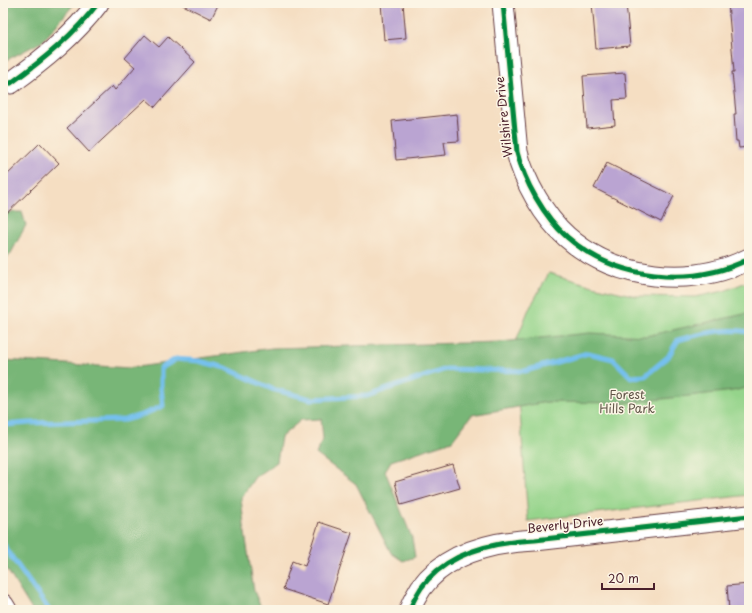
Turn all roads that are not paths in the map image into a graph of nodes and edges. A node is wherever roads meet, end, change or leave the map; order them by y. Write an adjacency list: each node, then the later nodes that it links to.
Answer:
1 (98, 3): 3 (street)
2 (503, 3): 4 (street, Wilshire Drive)
3 (11, 83)
4 (749, 258)
5 (749, 516): 8 (street, Beverly Drive)
6 (3, 605): 7 (street)
7 (6, 610)
8 (410, 610)

